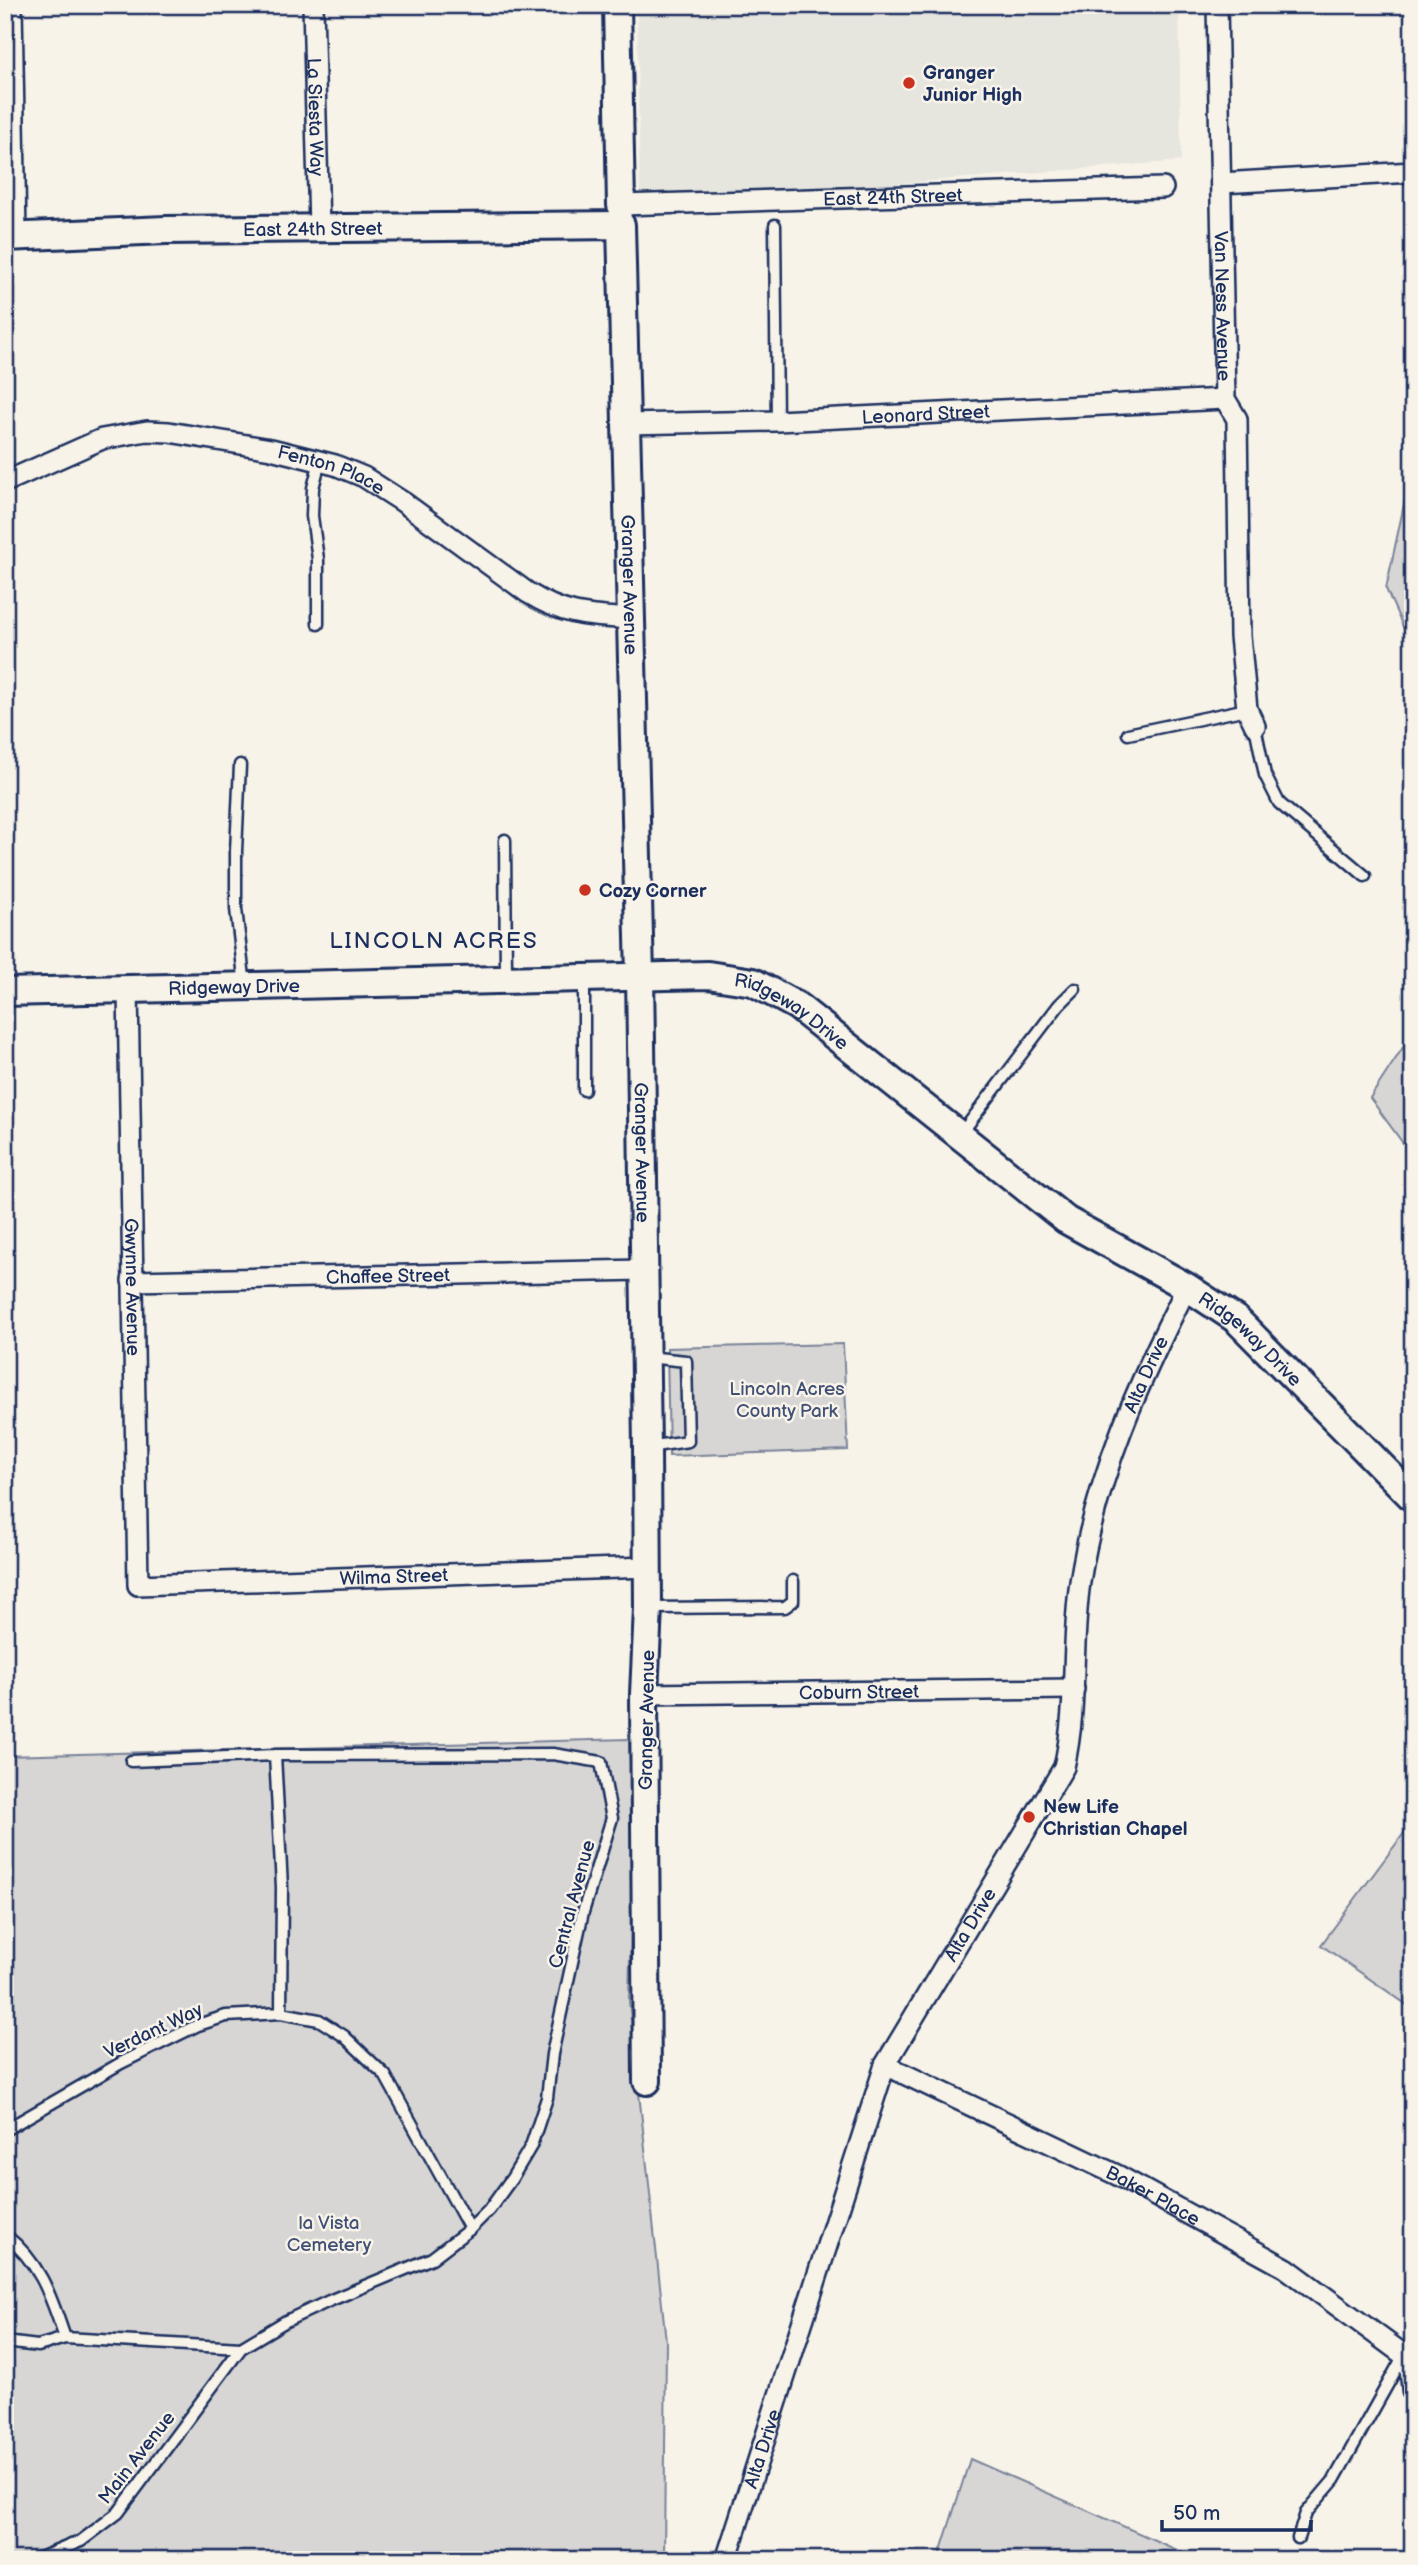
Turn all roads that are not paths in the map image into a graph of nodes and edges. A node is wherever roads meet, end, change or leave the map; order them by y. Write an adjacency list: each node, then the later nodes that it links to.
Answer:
1 (12, 5): 11 (street)
2 (313, 5): 10 (street, La Siesta Way)
3 (617, 5): 8 (street, Granger Avenue)
4 (1217, 5): 6 (street, Van Ness Avenue)
5 (1413, 172): 6 (street)
6 (1221, 183): 12 (street, Van Ness Avenue)
7 (1163, 188): 8 (street, East 24th Street)
8 (621, 215): 10 (street, East 24th Street); 14 (street, Granger Avenue)
9 (775, 225): 13 (lane)
10 (319, 228): 11 (street, East 24th Street)
11 (11, 237)
12 (1225, 400): 13 (street, Leonard Street); 19 (street, Van Ness Avenue)
13 (777, 421): 14 (street, Leonard Street)
14 (625, 424): 17 (street, Granger Avenue)
15 (320, 461): 16 (street, Fenton Place); 17 (street, Fenton Place); 18 (lane)
16 (5, 482)
17 (631, 619): 24 (street, Granger Avenue)
18 (318, 624)
19 (1251, 717): 20 (lane); 23 (lane)
20 (1128, 734)
21 (240, 765): 27 (lane)
22 (505, 840): 26 (lane)
23 (1365, 876)
24 (640, 976): 25 (street, Ridgeway Drive); 32 (street, Ridgeway Drive); 33 (street, Granger Avenue)
25 (584, 978): 26 (street, Ridgeway Drive); 31 (lane)
26 (506, 980): 27 (street, Ridgeway Drive)
27 (245, 987): 28 (street, Ridgeway Drive)
28 (128, 989): 30 (street, Ridgeway Drive); 34 (street, Gwynne Avenue)
29 (1075, 989): 32 (lane)
30 (5, 992)
31 (584, 1090)
32 (959, 1135): 35 (street, Ridgeway Drive)
33 (643, 1270): 34 (street, Chaffee Street); 36 (street, Granger Avenue)
34 (132, 1281): 41 (street, Gwynne Avenue)
35 (1187, 1287): 38 (street, Ridgeway Drive); 43 (street, Alta Drive)
36 (646, 1357): 37 (street, Granger Avenue); 37 (lane)
37 (647, 1447): 39 (street, Granger Avenue)
38 (1413, 1498)
39 (648, 1567): 41 (street, Wilma Street); 42 (street, Granger Avenue)
40 (793, 1581): 42 (lane)
41 (138, 1585)
42 (648, 1608): 44 (street, Granger Avenue)
43 (1074, 1689): 44 (street, Coburn Street); 48 (street, Alta Drive)
44 (644, 1694): 49 (street, Granger Avenue)
45 (275, 1755): 46 (lane); 47 (lane); 51 (lane, Central Avenue)
46 (131, 1761)
47 (281, 2013): 50 (lane, Verdant Way); 51 (lane, Verdant Way)
48 (885, 2064): 56 (street, Baker Place); 60 (street, Alta Drive)
49 (647, 2081)
50 (5, 2130)
51 (470, 2229): 55 (lane, Central Avenue)
52 (5, 2235): 53 (lane)
53 (65, 2338): 54 (lane); 55 (lane)
54 (5, 2342)
55 (241, 2348): 59 (lane, Main Avenue)
56 (1408, 2355): 57 (lane); 58 (lane)
57 (1413, 2400)
58 (1298, 2538)
59 (35, 2560)
60 (726, 2560)

